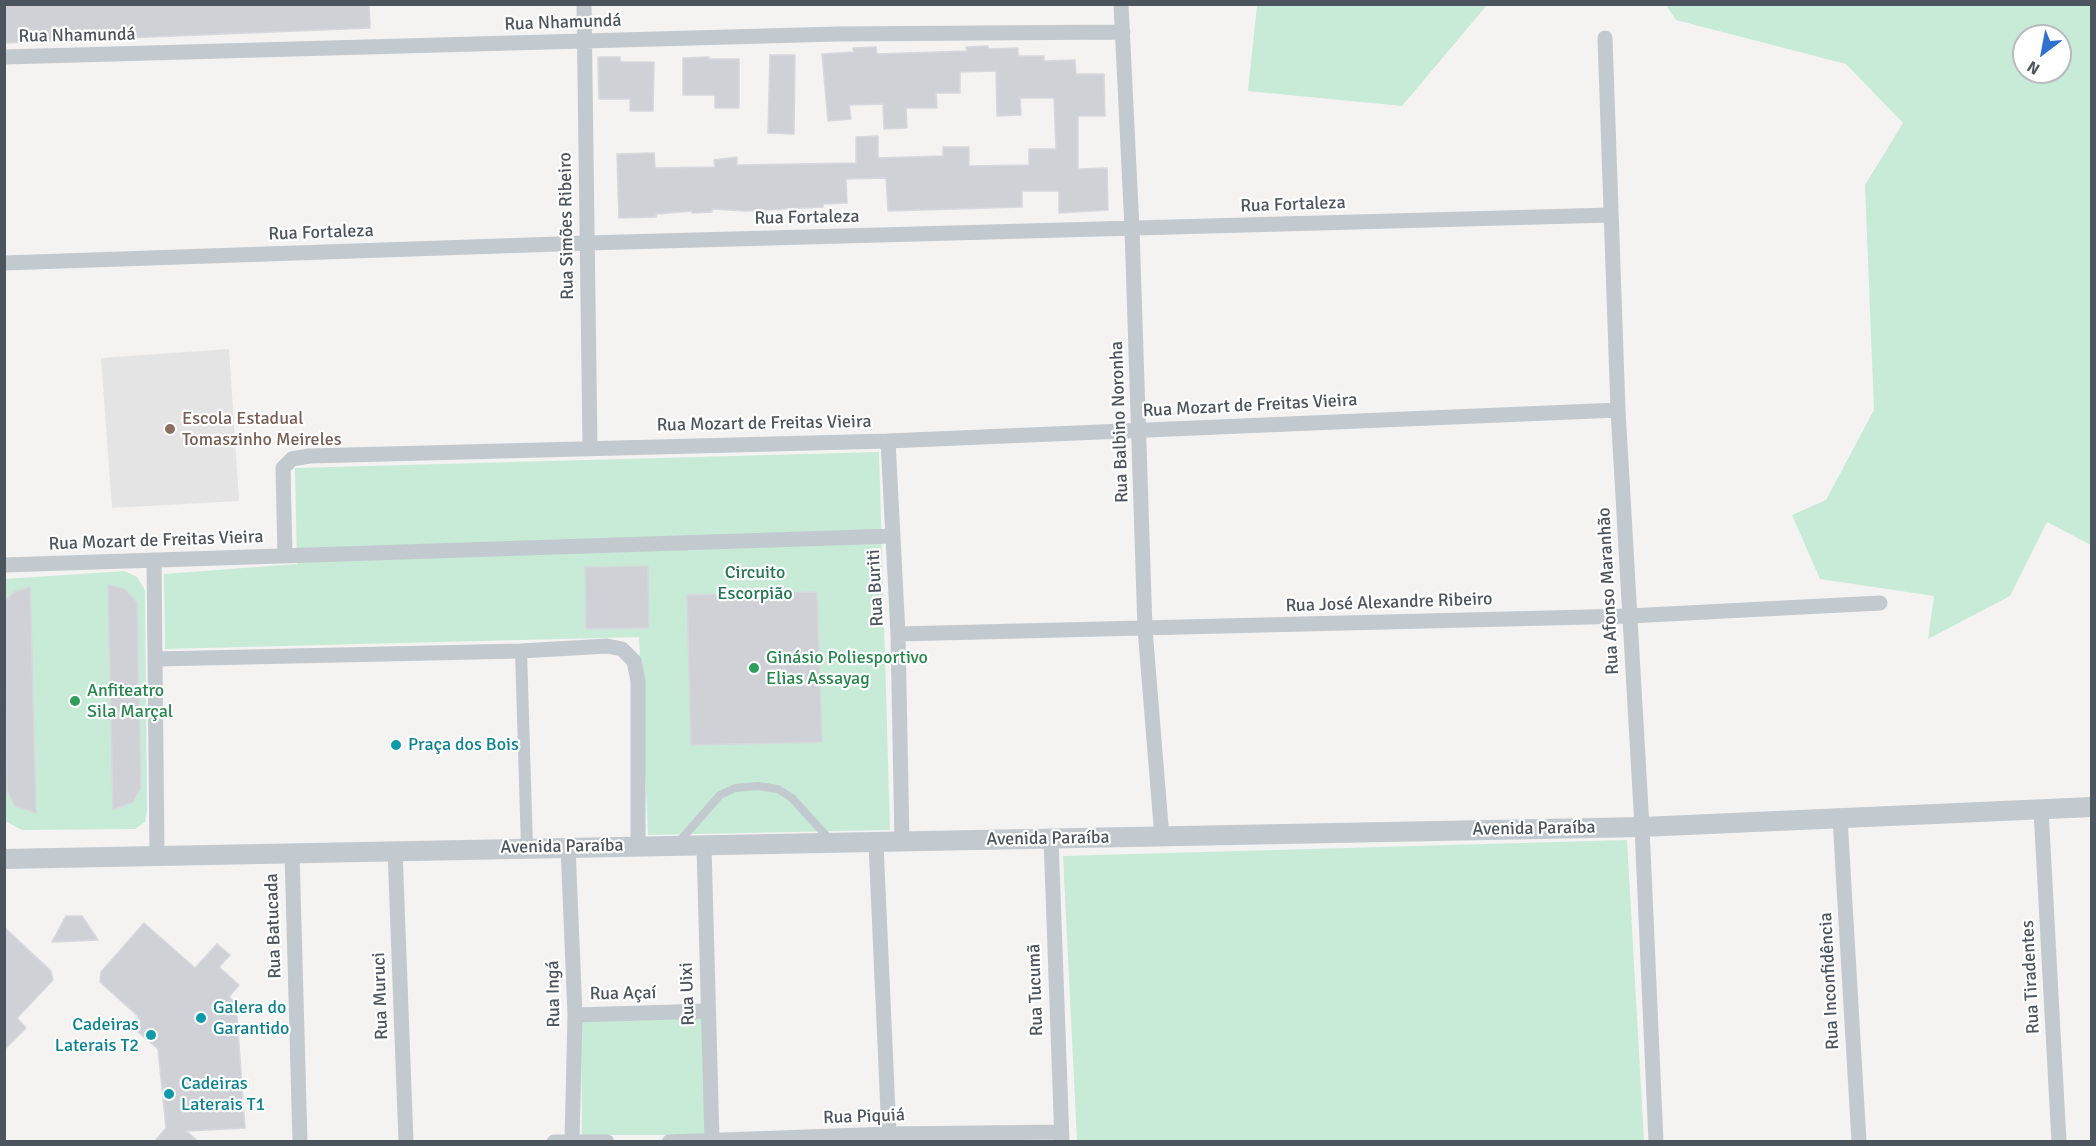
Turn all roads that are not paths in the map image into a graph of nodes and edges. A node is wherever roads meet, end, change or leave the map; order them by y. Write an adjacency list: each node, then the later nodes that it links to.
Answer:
1 (584, 4): 5 (street, Rua Simões Ribeiro)
2 (1121, 4): 3 (street, Rua Balbino Noronha)
3 (1123, 32): 5 (street, Rua Nhamundá); 8 (street, Rua Balbino Noronha)
4 (1605, 38): 7 (street, Rua Afonso Maranhão)
5 (585, 42): 6 (street, Rua Nhamundá); 9 (street, Rua Simões Ribeiro)
6 (4, 57)
7 (1611, 215): 8 (street, Rua Fortaleza); 11 (street, Rua Afonso Maranhão)
8 (1132, 229): 9 (street, Rua Fortaleza); 12 (street, Rua Balbino Noronha)
9 (587, 243): 10 (street, Rua Fortaleza); 14 (street, Rua Simões Ribeiro)
10 (4, 263)
11 (1618, 410): 12 (street, Rua Mozart de Freitas Vieira); 20 (street, Rua Afonso Maranhão)
12 (1140, 431): 13 (street, Rua Mozart de Freitas Vieira); 21 (street, Rua Balbino Noronha)
13 (888, 441): 14 (street, Rua Mozart de Freitas Vieira); 15 (street, Rua Buriti)
14 (590, 447): 16 (street, Rua Mozart de Freitas Vieira)
15 (893, 536): 16 (street); 22 (street, Rua Buriti)
16 (285, 556): 17 (street, Rua Mozart de Freitas Vieira)
17 (154, 560): 18 (street, Rua Mozart de Freitas Vieira); 24 (street)
18 (4, 565)
19 (1880, 603): 20 (street, Rua José Alexandre Ribeiro)
20 (1629, 616): 21 (street, Rua José Alexandre Ribeiro); 28 (street, Rua Afonso Maranhão)
21 (1145, 629): 22 (street, Rua José Alexandre Ribeiro); 30 (street, Rua Balbino Noronha)
22 (898, 634): 31 (street, Rua Buriti)
23 (521, 651): 24 (street); 34 (street); 38 (street)
24 (156, 659): 41 (street)
25 (2091, 807): 26 (street, Avenida Paraíba)
26 (2041, 810): 27 (street, Avenida Paraíba); 57 (street, Rua Tiradentes)
27 (1840, 818): 28 (street, Avenida Paraíba); 56 (street, Rua Inconfidência)
28 (1642, 827): 30 (street, Avenida Paraíba); 55 (street, Rua Afonso Maranhão)
29 (1051, 838): 30 (street, Avenida Paraíba); 31 (street, Avenida Paraíba); 46 (street, Rua Tucumã)
30 (1162, 838)
31 (902, 842): 33 (street, Avenida Paraíba)
32 (834, 844): 33 (street, Avenida Paraíba); 35 (street, Avenida Paraíba); 37 (lane)
33 (876, 844): 45 (street)
34 (638, 845): 36 (street, Avenida Paraíba); 37 (street, Avenida Paraíba)
35 (704, 846): 37 (street, Avenida Paraíba); 43 (street, Rua Uixi)
36 (568, 847): 38 (street, Avenida Paraíba); 44 (street, Rua Ingá)
37 (675, 847)
38 (527, 848): 39 (street, Avenida Paraíba)
39 (395, 850): 40 (street, Avenida Paraíba); 51 (street, Rua Muruci)
40 (292, 853): 41 (street, Avenida Paraíba); 50 (street, Rua Batucada)
41 (158, 854): 42 (street, Avenida Paraíba)
42 (4, 859)
43 (708, 1011): 44 (street, Rua Açaí); 47 (street, Rua Uixi)
44 (575, 1015): 49 (street, Rua Ingá)
45 (889, 1134): 46 (street, Rua Piquiá); 48 (street, Rua Piquiá)
46 (1062, 1137)
47 (712, 1140): 48 (street, Rua Piquiá); 54 (street, Rua Piquiá)
48 (818, 1140)
49 (572, 1141): 52 (street); 53 (street)
50 (300, 1142)
51 (406, 1142)
52 (554, 1142)
53 (607, 1142)
54 (669, 1142)
55 (1656, 1142)
56 (1859, 1142)
57 (2059, 1142)

